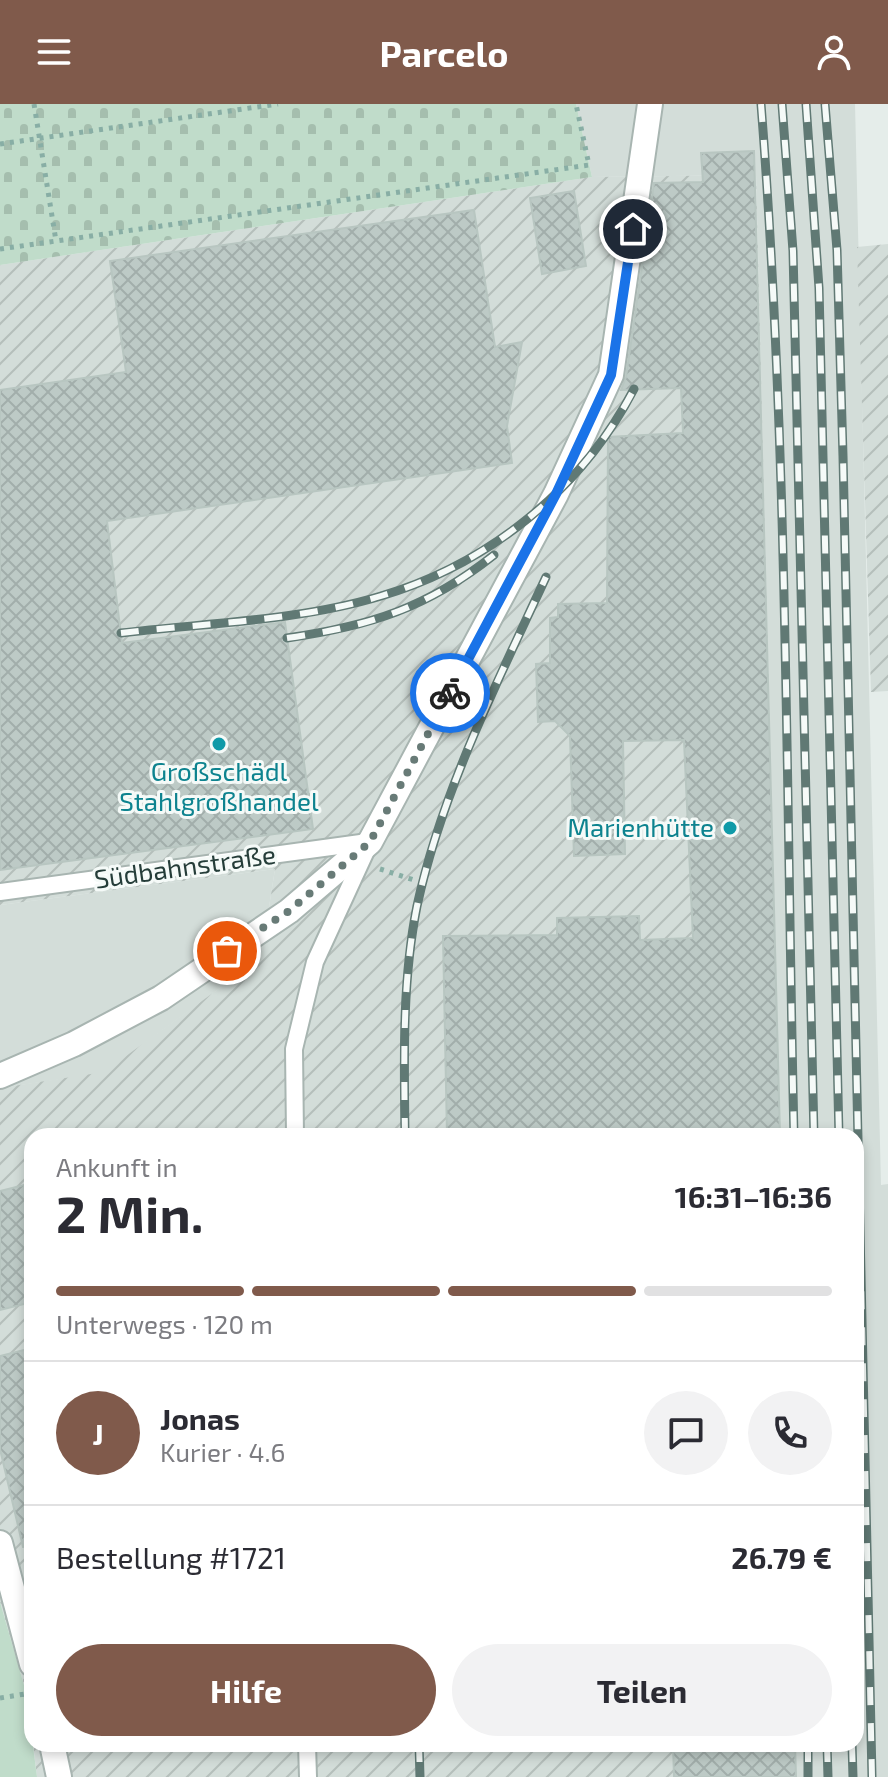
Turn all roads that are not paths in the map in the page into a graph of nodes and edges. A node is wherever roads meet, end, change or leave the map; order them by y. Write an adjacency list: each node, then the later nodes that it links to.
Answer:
1 (650, 104): 2 (street, Südbahnstraße)
2 (365, 853): 3 (lane, Südbahnstraße); 4 (street, Südbahnstraße); 5 (lane, Südbahnstraße)
3 (0, 892)
4 (0, 1076)
5 (295, 1128)
6 (0, 1543): 7 (street)
7 (24, 1634)
8 (54, 1752): 10 (street)
9 (307, 1752): 11 (lane)
10 (59, 1777)
11 (308, 1777)

